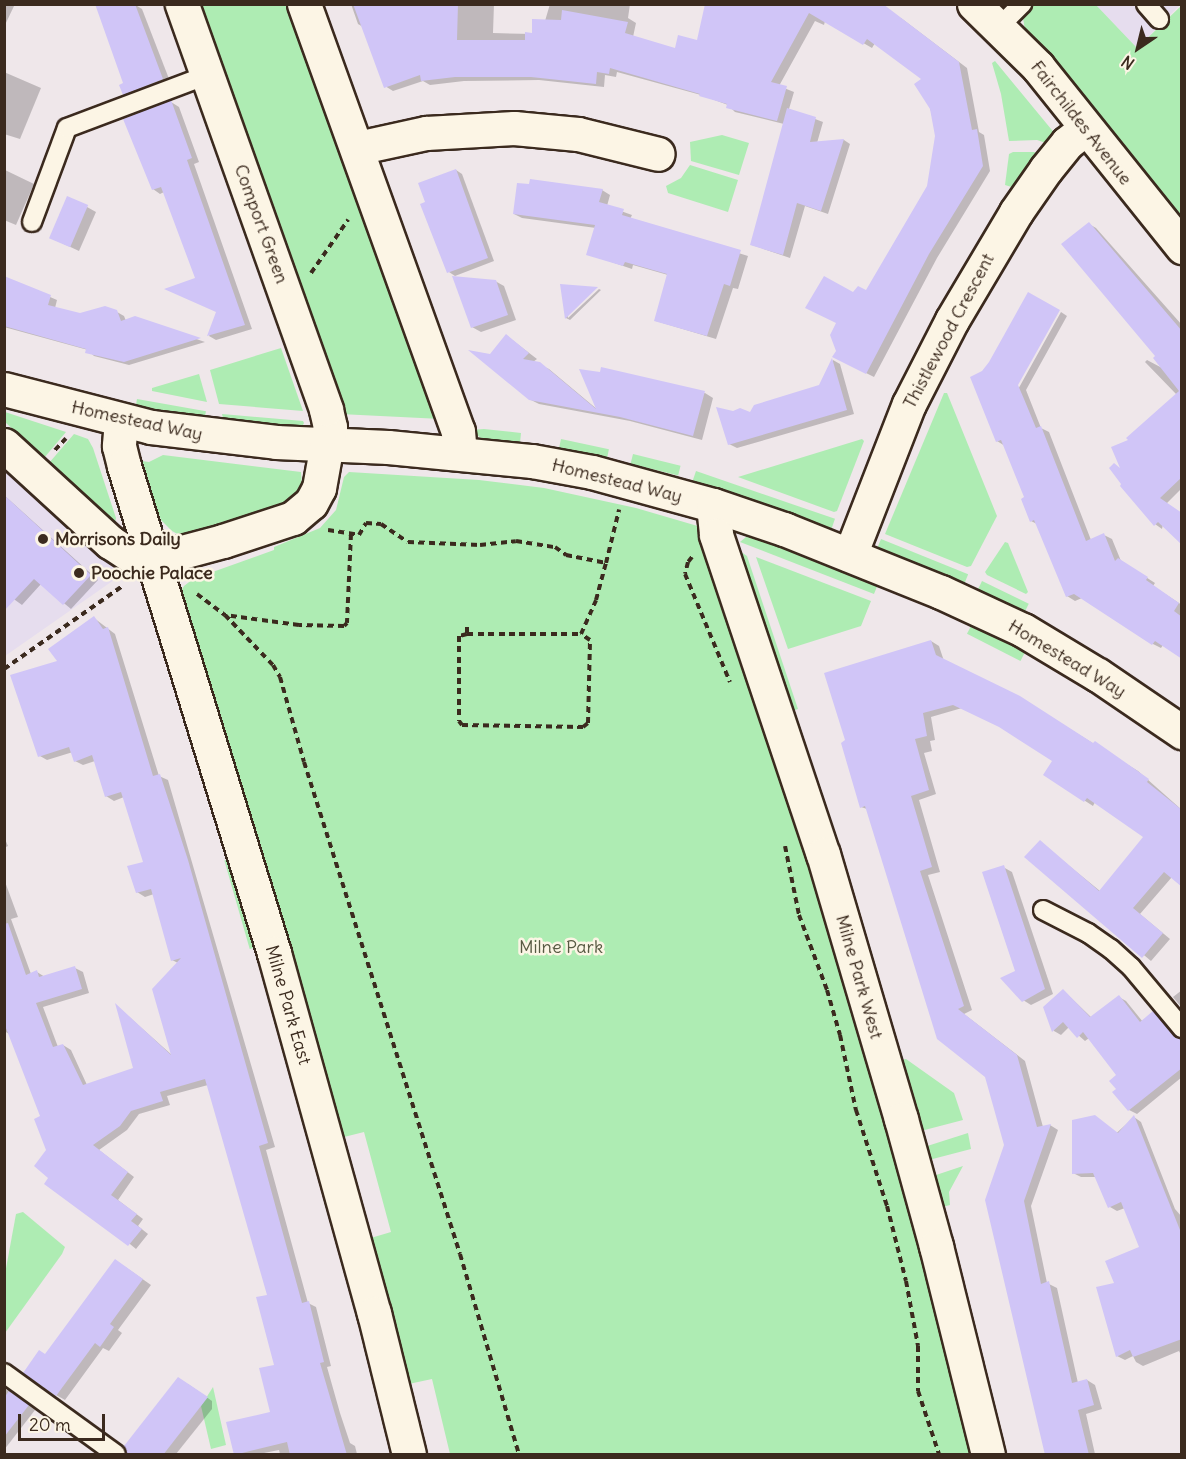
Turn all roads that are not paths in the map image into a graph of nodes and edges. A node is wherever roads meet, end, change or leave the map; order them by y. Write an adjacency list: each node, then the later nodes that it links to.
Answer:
1 (182, 4): 8 (street, Comport Green)
2 (304, 4): 10 (street)
3 (974, 4): 7 (street, Fairchildes Avenue)
4 (1022, 4): 7 (lane)
5 (1146, 4): 6 (lane)
6 (1159, 19)
7 (999, 27): 9 (street, Fairchildes Avenue)
8 (207, 75): 12 (lane); 17 (street, Comport Green)
9 (1086, 128): 13 (street, Fairchildes Avenue); 20 (street, Thistlewood Crescent)
10 (357, 147): 11 (street); 18 (street)
11 (658, 154)
12 (32, 222)
13 (1182, 247)
14 (4, 388): 15 (street, Homestead Way)
15 (121, 421): 17 (street, Homestead Way); 21 (street, Milne Park East)
16 (4, 445): 21 (street)
17 (329, 446): 18 (street, Homestead Way); 21 (street)
18 (460, 453): 19 (street, Homestead Way)
19 (713, 505): 20 (street, Homestead Way); 28 (street, Milne Park West)
20 (850, 555): 22 (street, Homestead Way)
21 (152, 560): 27 (street, Milne Park East)
22 (1182, 732)
23 (1043, 910): 24 (lane)
24 (1182, 1028)
25 (4, 1373): 26 (lane)
26 (116, 1455)
27 (409, 1455)
28 (988, 1455)

